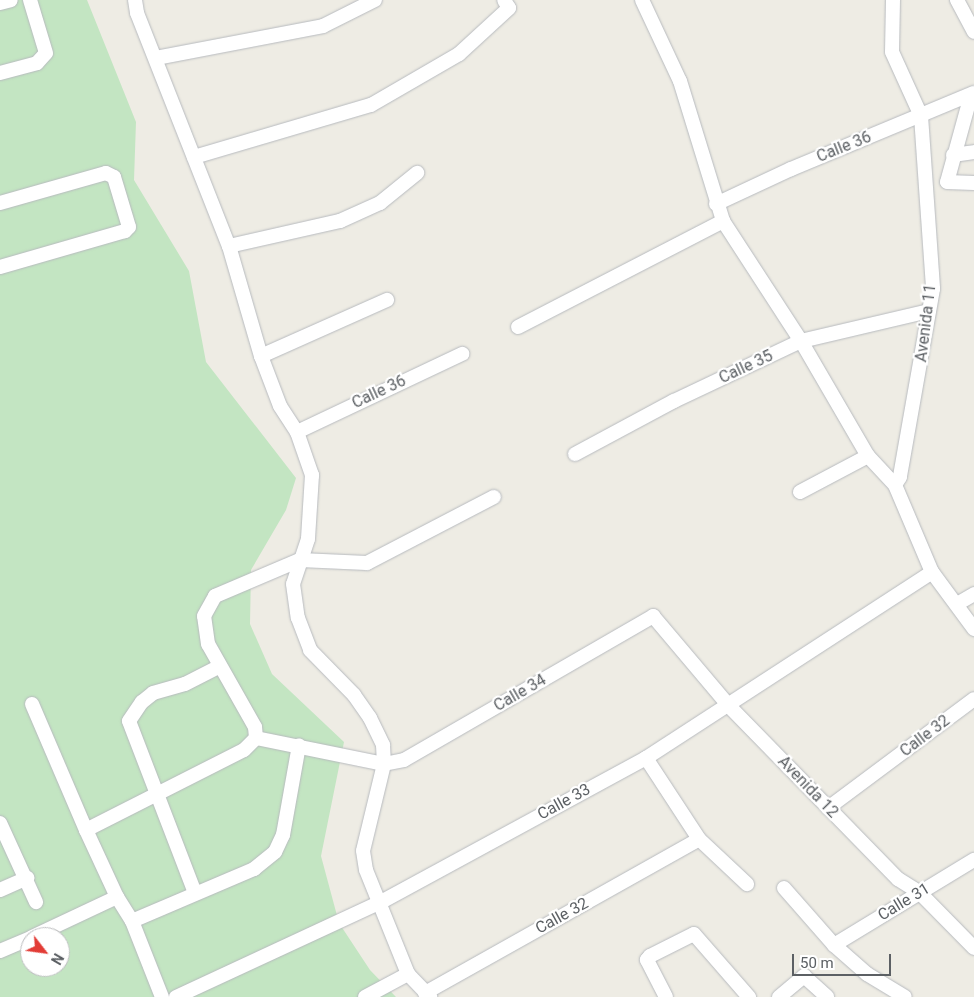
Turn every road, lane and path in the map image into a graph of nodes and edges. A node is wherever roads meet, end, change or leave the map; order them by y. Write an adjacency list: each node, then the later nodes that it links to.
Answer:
1 (11, 0): 9 (street)
2 (30, 0): 12 (street)
3 (135, 0): 11 (street)
4 (375, 0): 11 (street)
5 (504, 0): 17 (street)
6 (642, 0): 23 (street)
7 (893, 0): 14 (street, Avenida 11)
8 (958, 0): 10 (street)
9 (0, 3)
10 (974, 32)
11 (156, 58): 17 (street)
12 (0, 73)
13 (973, 94): 14 (street, Calle 36); 16 (street)
14 (921, 116): 21 (street, Avenida 11); 23 (street, Calle 36)
15 (974, 152): 16 (street)
16 (953, 155): 19 (street)
17 (194, 157): 25 (street)
18 (417, 173): 25 (street)
19 (947, 182): 20 (street); 21 (street)
20 (974, 183)
21 (926, 184): 28 (street, Avenida 11)
22 (0, 203): 26 (street)
23 (716, 204): 24 (street)
24 (723, 221): 29 (street); 30 (street)
25 (229, 246): 32 (street)
26 (0, 267)
27 (388, 300): 32 (street)
28 (929, 311): 30 (street, Calle 35); 36 (street, Avenida 11)
29 (518, 327)
30 (801, 341): 34 (street, Calle 35); 35 (street)
31 (462, 354): 33 (street, Calle 36)
32 (261, 356): 33 (street)
33 (297, 432): 39 (street)
34 (575, 454)
35 (868, 456): 36 (street); 37 (street)
36 (895, 485): 40 (street)
37 (800, 492)
38 (494, 497): 39 (street)
39 (300, 560): 45 (street); 52 (street)
40 (932, 572): 42 (street); 48 (street, Calle 33)
41 (974, 594): 42 (street)
42 (957, 604): 44 (street)
43 (652, 616): 48 (street, Avenida 12); 52 (street, Calle 34)
44 (974, 629)
45 (220, 666): 49 (street); 53 (street)
46 (974, 699): 54 (street, Calle 32)
47 (32, 704): 56 (street)
48 (728, 706): 51 (street, Calle 33); 54 (street, Avenida 12)
49 (256, 738): 50 (street); 53 (street)
50 (299, 745): 52 (street); 63 (street)
51 (646, 758): 57 (street); 67 (street, Calle 33)
52 (384, 764): 67 (street)
53 (155, 794): 56 (street); 63 (street)
54 (828, 808): 64 (street, Avenida 12)
55 (0, 823): 59 (street)
56 (86, 830): 65 (street)
57 (699, 839): 60 (street); 75 (street, Calle 32)
58 (974, 860): 64 (street, Calle 31)
59 (27, 878): 62 (street); 66 (street)
60 (747, 884)
61 (784, 888): 71 (street)
62 (0, 890)
63 (195, 893): 68 (street)
64 (920, 893): 71 (street, Calle 31); 72 (street, Avenida 12)
65 (117, 897): 68 (street); 69 (street)
66 (36, 902)
67 (380, 902): 74 (street); 77 (street, Calle 33)
68 (132, 921): 76 (street)
69 (54, 927)
70 (20, 943): 73 (street)
71 (834, 944): 83 (street)
72 (974, 948)
73 (0, 952)
74 (408, 974): 75 (street); 78 (street)
75 (428, 995)
76 (162, 997)
77 (176, 997)
78 (365, 997)
79 (666, 997): 80 (street)
80 (749, 997)
81 (779, 997): 82 (street)
82 (827, 997)
83 (905, 997)

